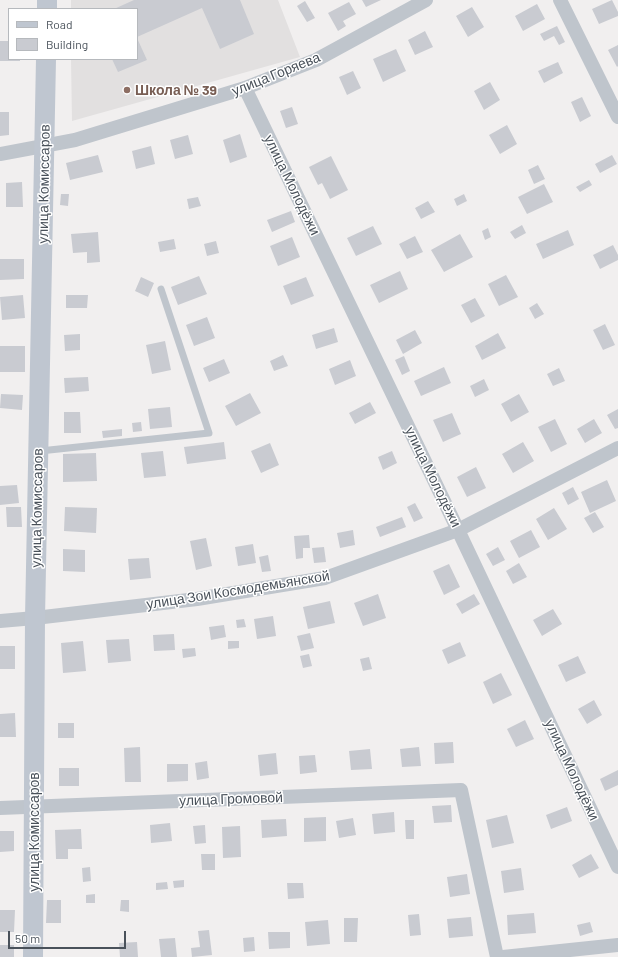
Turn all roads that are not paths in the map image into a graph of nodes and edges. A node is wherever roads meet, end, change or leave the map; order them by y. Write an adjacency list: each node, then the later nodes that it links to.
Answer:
1 (426, 0): 4 (street, улица Горяева)
2 (560, 0): 5 (street)
3 (46, 60): 6 (main road, улица Комиссаров)
4 (245, 88): 6 (street, улица Горяева); 11 (street, улица Молодёжи)
5 (618, 118)
6 (45, 145): 7 (street, улица Горяева); 10 (main road, улица Комиссаров)
7 (0, 154)
8 (161, 289): 10 (lane)
9 (618, 448): 11 (street, улица Зои Космодемьянской)
10 (38, 451): 12 (main road, улица Комиссаров)
11 (458, 530): 12 (street, улица Зои Космодемьянской); 16 (street, улица Молодёжи)
12 (35, 618): 13 (street, улица Зои Космодемьянской); 14 (main road, улица Комиссаров)
13 (0, 621)
14 (34, 806): 15 (street, улица Громовой); 18 (main road, улица Комиссаров); 19 (street, улица Громовой)
15 (0, 808)
16 (618, 867)
17 (618, 945): 20 (street)
18 (33, 957)
19 (497, 957)
20 (503, 957)

